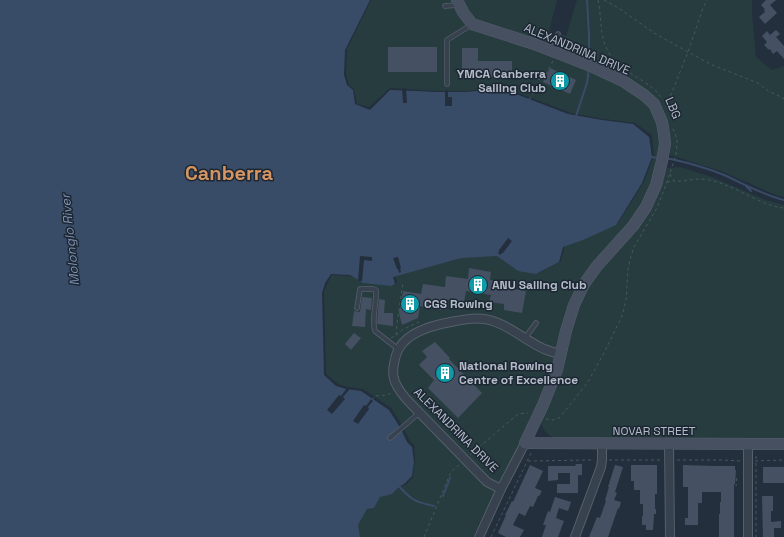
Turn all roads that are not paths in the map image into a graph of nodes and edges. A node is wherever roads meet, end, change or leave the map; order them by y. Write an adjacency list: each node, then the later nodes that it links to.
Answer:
1 (459, 3): 2 (lane); 3 (main road)
2 (444, 6)
3 (472, 24): 5 (main road, ALEXANDRINA DRIVE); 6 (lane)
4 (558, 34): 5 (lane)
5 (554, 56): 11 (main road, ALEXANDRINA DRIVE)
6 (447, 84)
7 (357, 308): 10 (lane)
8 (536, 323): 9 (lane)
9 (525, 338): 10 (street); 11 (street)
10 (398, 349): 12 (street, ALEXANDRINA DRIVE)
11 (561, 354): 13 (main road, ALEXANDRINA DRIVE)
12 (420, 413): 14 (lane); 21 (street, ALEXANDRINA DRIVE)
13 (536, 419): 15 (main road, ALEXANDRINA DRIVE); 16 (main road)
14 (390, 438)
15 (530, 443): 16 (main road, NOVAR STREET); 21 (street)
16 (548, 443): 17 (main road, NOVAR STREET)
17 (602, 444): 18 (main road, NOVAR STREET); 23 (street)
18 (669, 444): 19 (main road, NOVAR STREET); 24 (street)
19 (752, 444): 20 (main road, NOVAR STREET); 25 (street)
20 (784, 444)
21 (501, 489): 22 (street)
22 (479, 537)
23 (575, 537)
24 (670, 537)
25 (748, 537)

